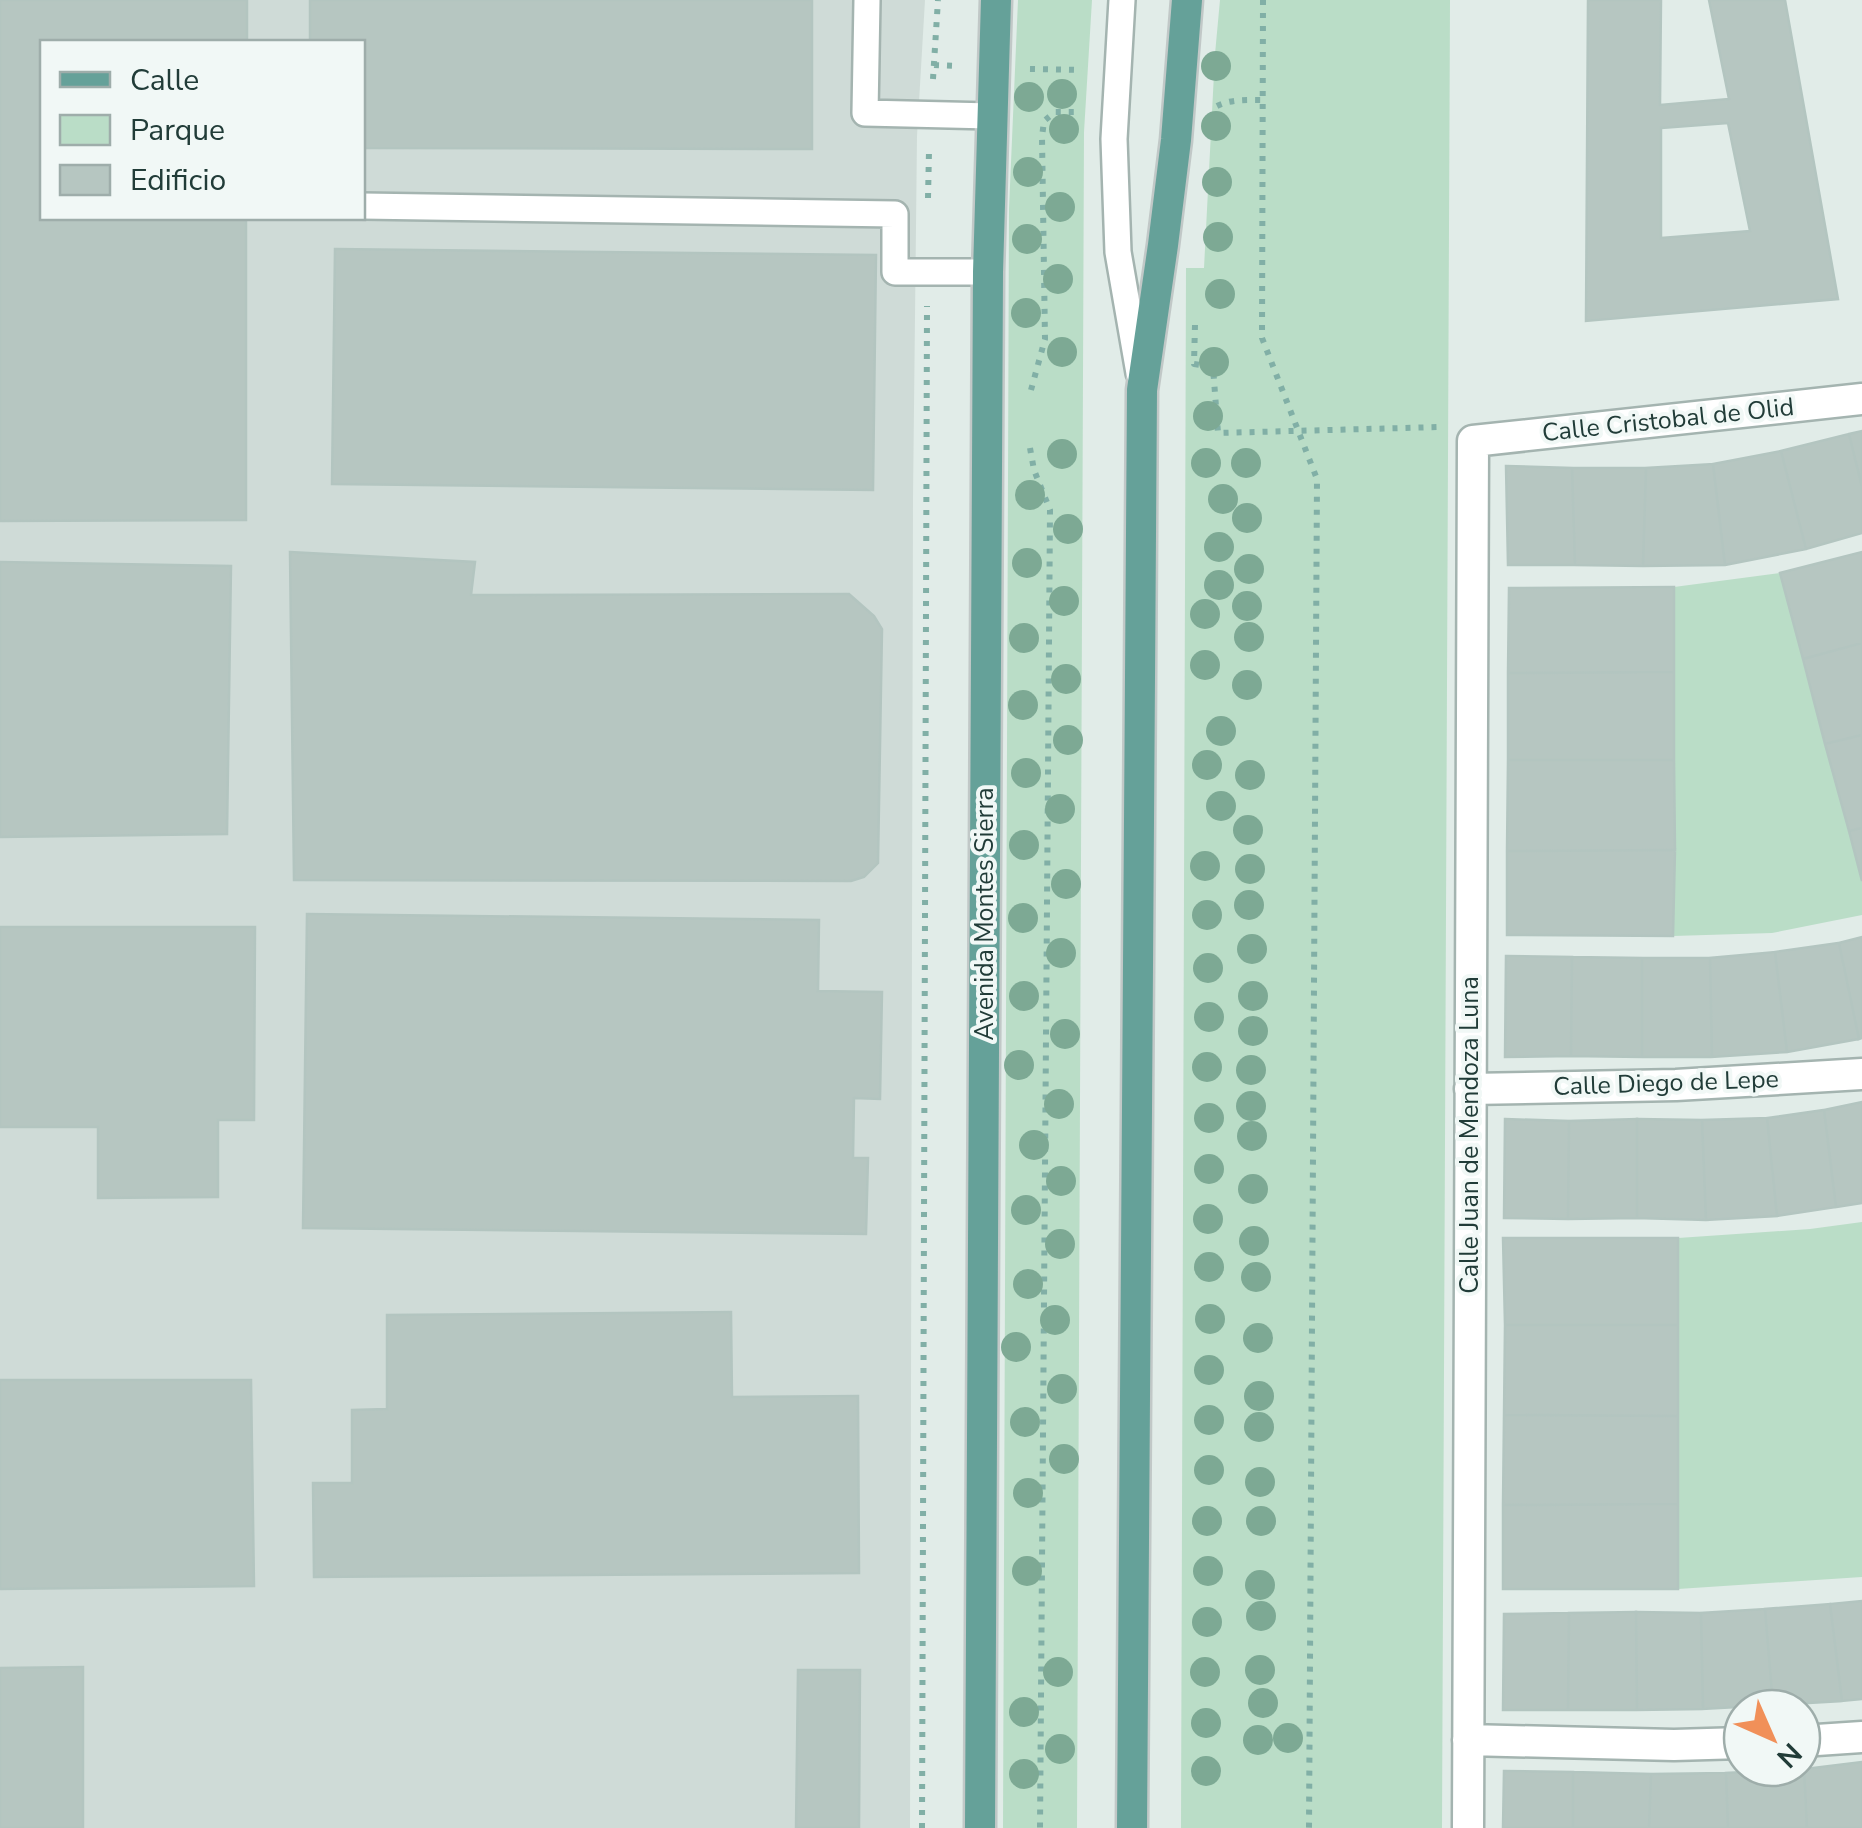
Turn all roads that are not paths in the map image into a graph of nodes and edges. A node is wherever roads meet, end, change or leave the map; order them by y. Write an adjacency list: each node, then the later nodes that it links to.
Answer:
1 (867, 0): 5 (lane)
2 (996, 0): 5 (main road, Avenida Montes Sierra)
3 (1122, 0): 8 (lane)
4 (1187, 0): 8 (main road)
5 (991, 116): 7 (main road, Avenida Montes Sierra)
6 (365, 206): 7 (lane)
7 (988, 272): 17 (main road, Avenida Montes Sierra)
8 (1142, 390): 18 (main road)
9 (1862, 398): 10 (street, Calle Cristobal de Olid)
10 (1474, 442): 12 (street, Calle Juan de Mendoza Luna)
11 (1862, 1074): 12 (street, Calle Diego de Lepe)
12 (1470, 1090): 15 (street, Calle Juan de Mendoza Luna)
13 (1862, 1737): 14 (street)
14 (1822, 1739)
15 (1468, 1740): 16 (street); 19 (street, Calle Juan de Mendoza Luna)
16 (1722, 1744)
17 (980, 1828)
18 (1132, 1828)
19 (1468, 1828)

